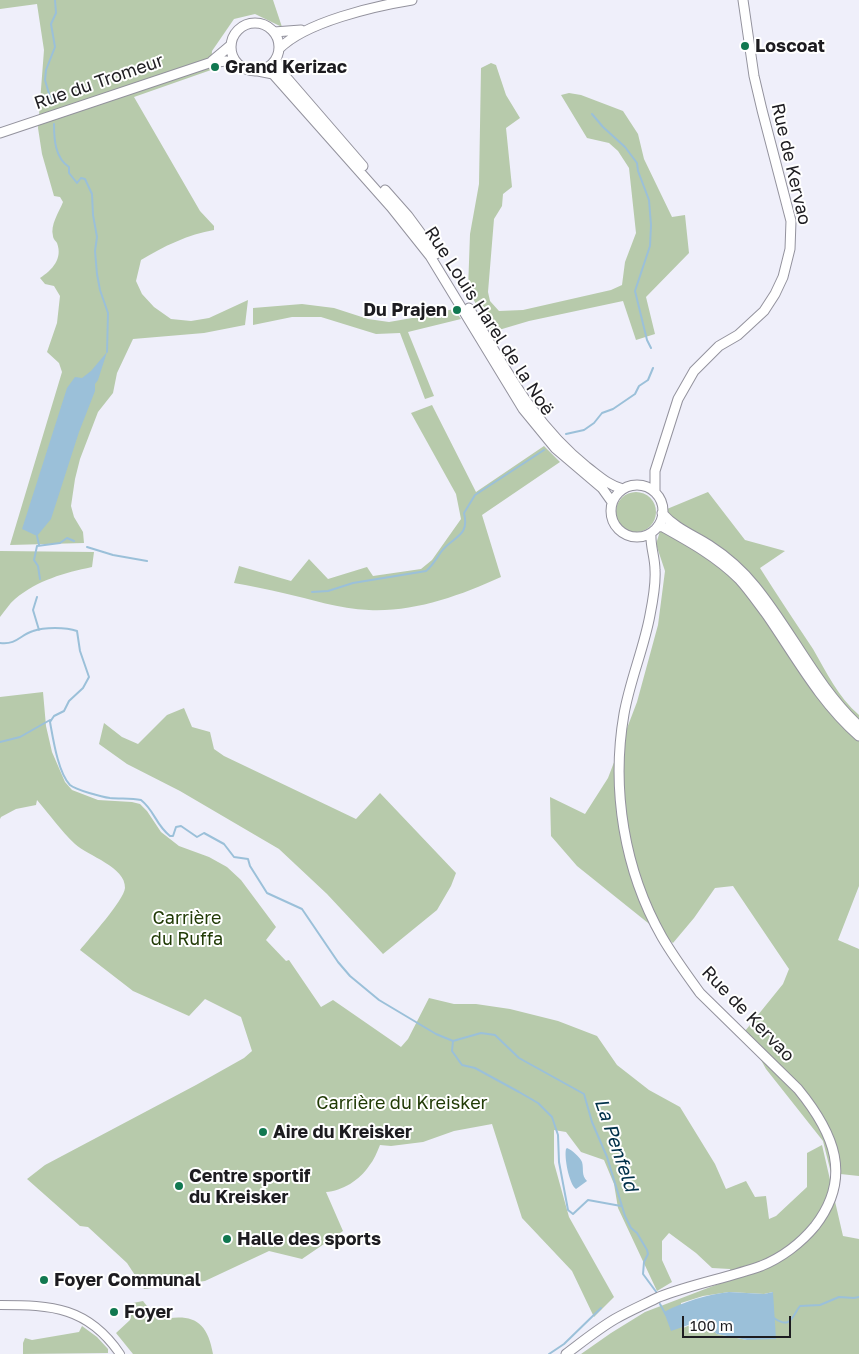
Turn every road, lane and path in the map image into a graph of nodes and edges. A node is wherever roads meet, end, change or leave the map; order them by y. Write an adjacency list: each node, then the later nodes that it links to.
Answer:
1 (412, 0): 3 (main road)
2 (743, 0): 12 (main road, Rue de Kervao)
3 (312, 28): 4 (main road); 6 (main road)
4 (274, 32): 5 (main road); 6 (main road)
5 (231, 45): 8 (main road, Rue du Tromeur); 9 (main road)
6 (279, 49): 7 (main road)
7 (276, 60): 10 (main road); 14 (main road, Rue Louis Harel de la Noë)
8 (209, 63): 9 (main road, Rue du Tromeur); 11 (main road, Rue du Tromeur)
9 (237, 63): 10 (main road)
10 (258, 71): 16 (main road, Rue Louis Harel de la Noë)
11 (0, 133)
12 (655, 471): 13 (main road); 15 (main road, Rue de Kervao)
13 (639, 485): 14 (main road); 15 (main road)
14 (623, 489): 16 (main road)
15 (655, 492): 17 (main road)
16 (612, 502): 19 (main road)
17 (662, 513): 18 (main road); 21 (main road)
18 (655, 530): 19 (main road); 20 (main road, Rue de Kervao); 22 (main road)
19 (638, 538): 20 (main road)
20 (654, 559): 25 (main road, Rue de Kervao)
21 (859, 726)
22 (859, 736)
23 (0, 1305): 24 (street)
24 (120, 1354)
25 (566, 1354)

